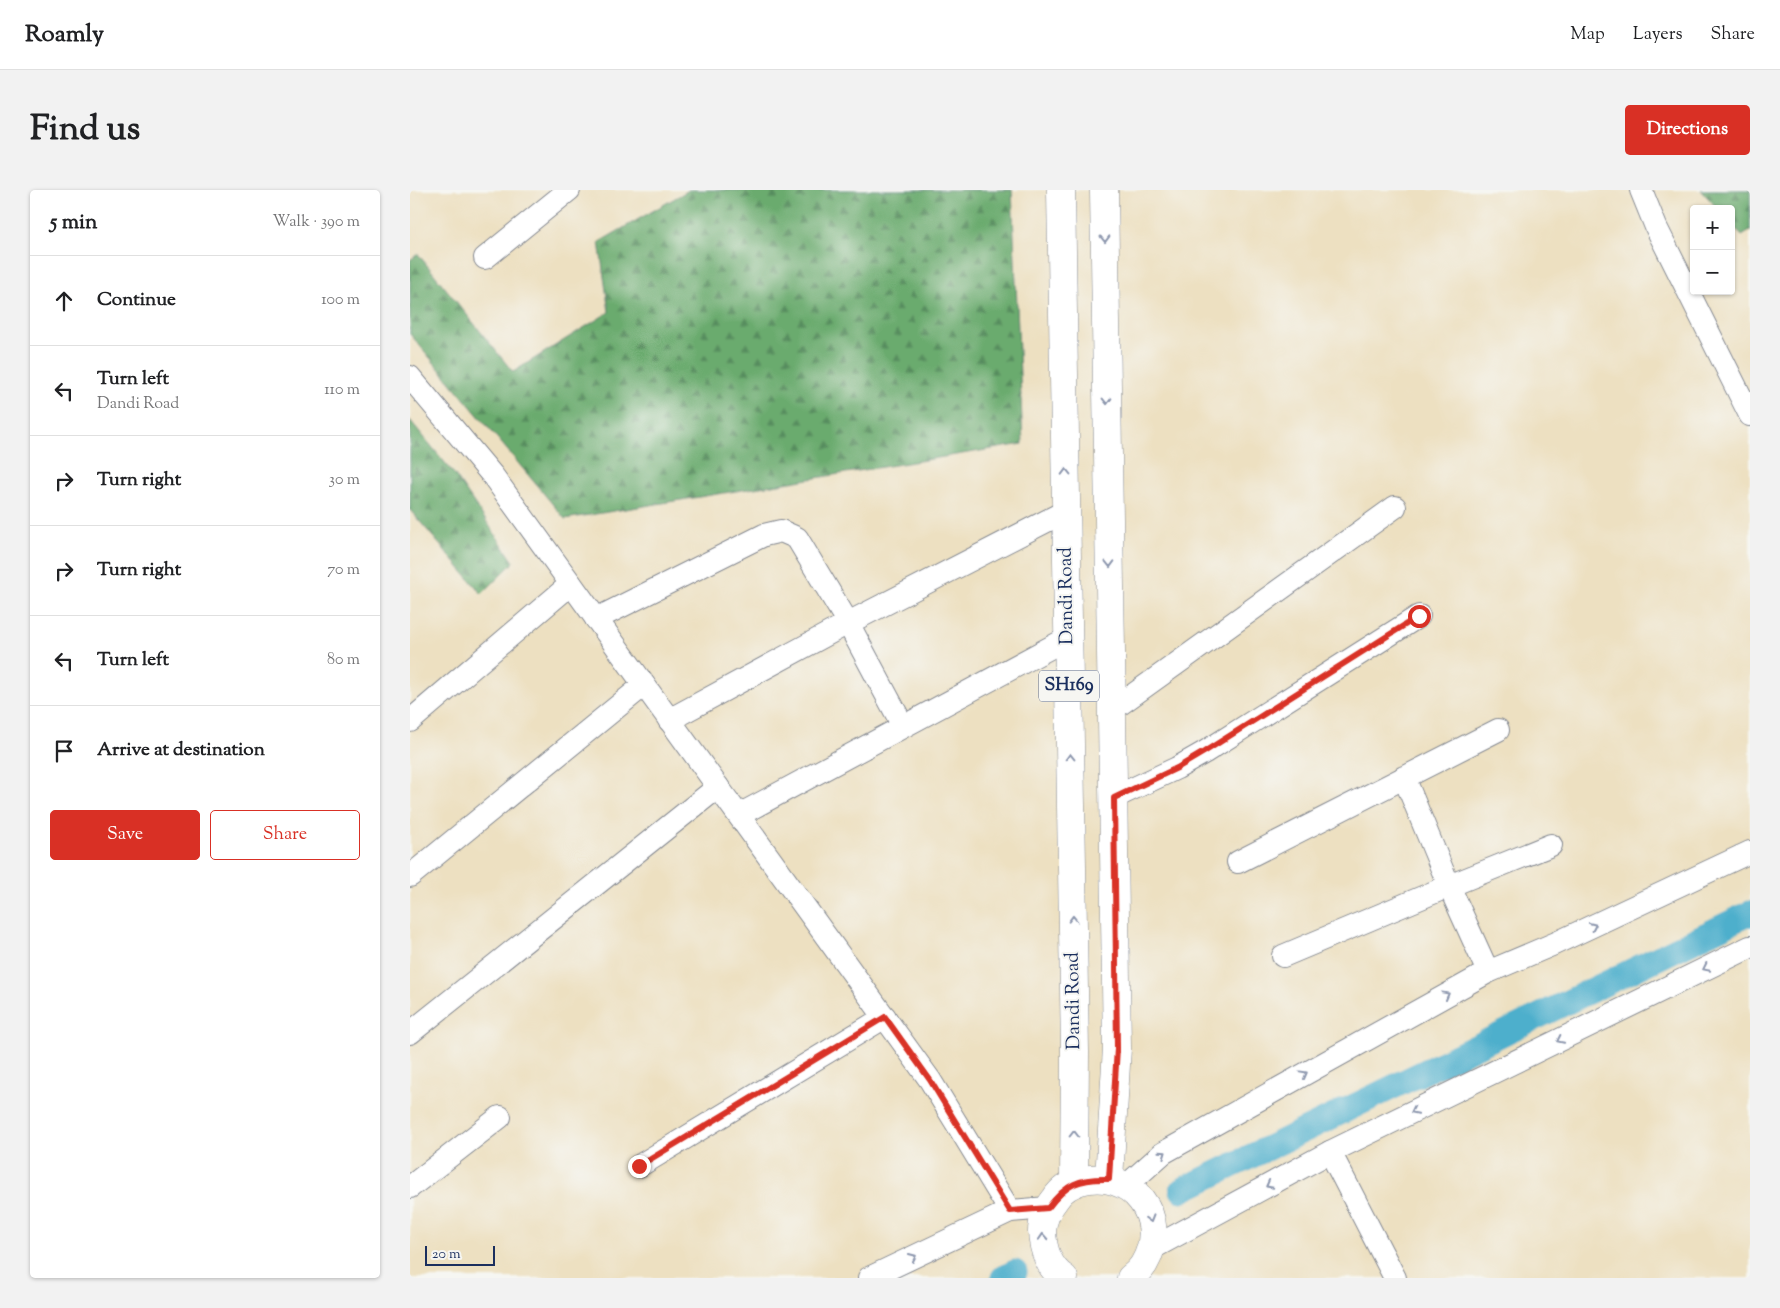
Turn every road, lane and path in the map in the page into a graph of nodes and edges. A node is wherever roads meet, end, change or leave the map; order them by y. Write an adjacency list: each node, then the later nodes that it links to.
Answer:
1 (569, 190): 5 (street)
2 (1061, 190): 9 (main road, Dandi Road / SH169, one-way to 2)
3 (1104, 190): 16 (main road, SH169, one-way to 16)
4 (1641, 190): 7 (street)
5 (485, 258)
6 (410, 376): 10 (street)
7 (1750, 415)
8 (1395, 507): 16 (street)
9 (1066, 510): 13 (street); 14 (main road, Dandi Road / SH169)
10 (571, 584): 12 (street); 18 (street)
11 (1419, 616): 23 (street)
12 (596, 619): 13 (street); 15 (street)
13 (848, 623): 17 (street); 19 (street)
14 (1068, 638): 19 (street); 39 (main road, Dandi Road / SH169, one-way to 14)
15 (644, 685): 17 (street); 28 (street)
16 (1112, 710): 23 (main road, SH169)
17 (670, 720): 22 (street)
18 (410, 721)
19 (903, 726): 24 (street)
20 (1498, 730): 21 (street)
21 (1404, 777): 27 (street); 29 (street)
22 (718, 787): 24 (street); 34 (street)
23 (1114, 798): 38 (main road, SH169)
24 (739, 815): 33 (street)
25 (1551, 845): 29 (street)
26 (1750, 852): 32 (street, one-way to 26)
27 (1238, 862)
28 (410, 876)
29 (1449, 886): 31 (street); 32 (street)
30 (1750, 947): 36 (street, one-way to 36)
31 (1283, 956)
32 (1488, 972): 38 (street, one-way to 32)
33 (885, 1017): 37 (street); 42 (street)
34 (410, 1033)
35 (500, 1117): 40 (street)
36 (1330, 1152): 43 (street, one-way to 43); 47 (street)
37 (639, 1166)
38 (1117, 1182): 39 (main road); 43 (main road, one-way to 43)
39 (1074, 1183): 41 (main road)
40 (410, 1187)
41 (1048, 1208): 42 (street); 44 (main road, one-way to 41)
42 (1010, 1211): 45 (street, one-way to 42)
43 (1151, 1249): 46 (main road)
44 (1062, 1277)
45 (869, 1278)
46 (1131, 1278)
47 (1395, 1278)

